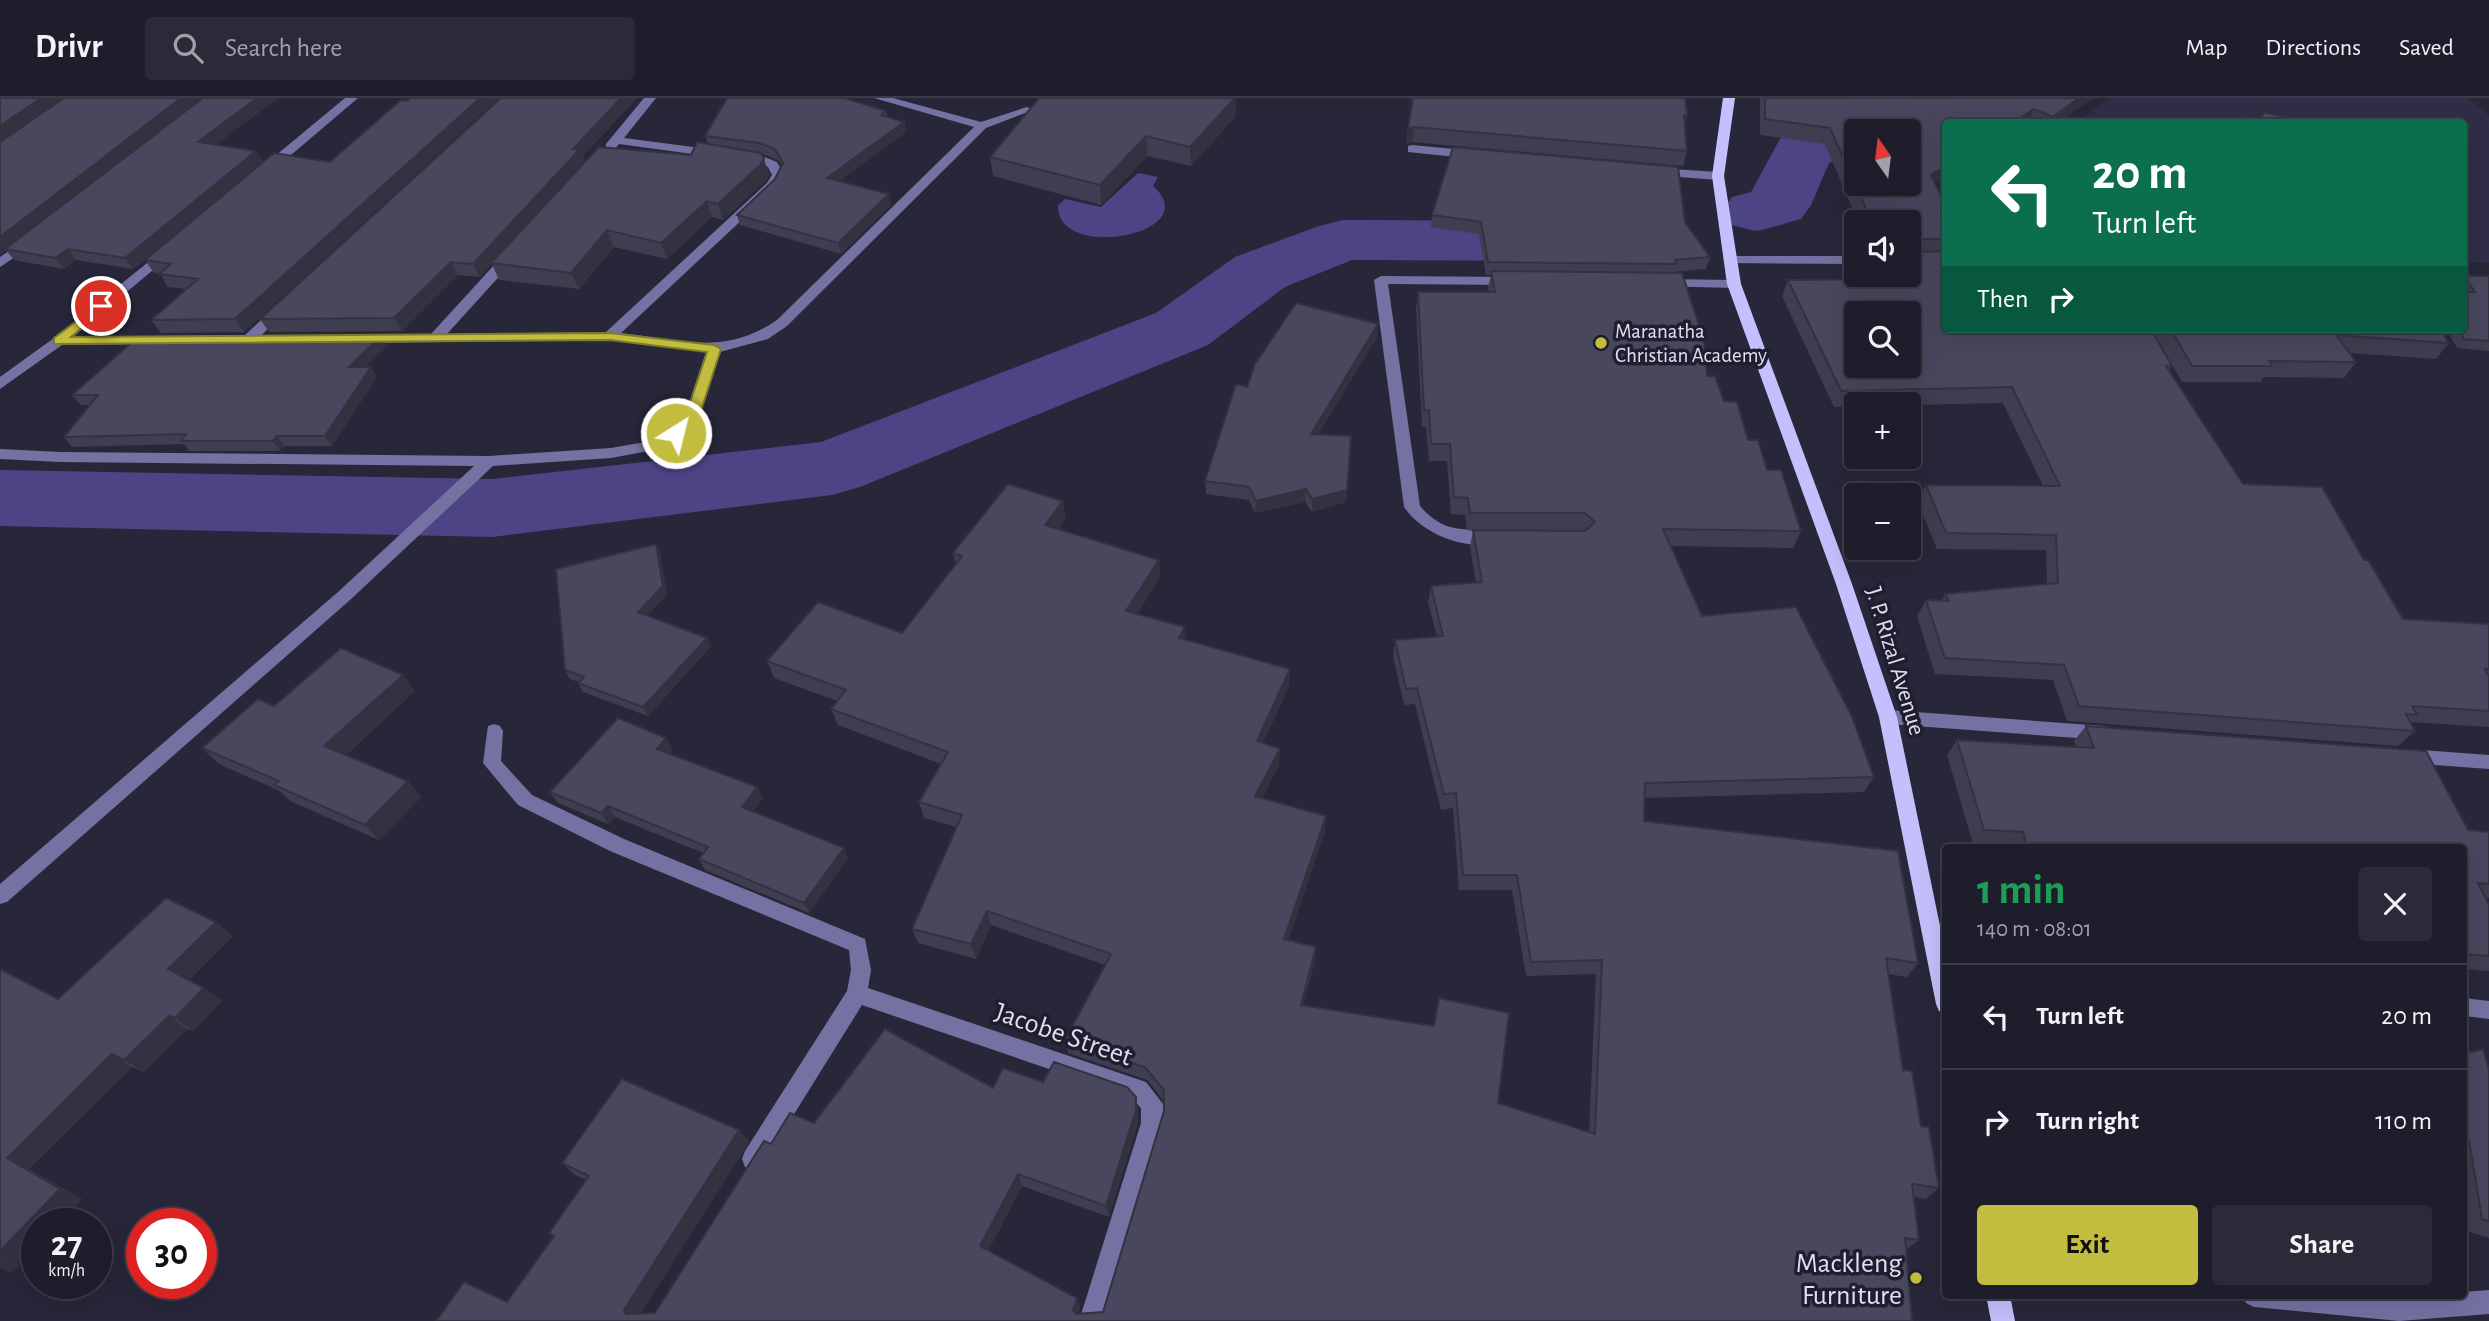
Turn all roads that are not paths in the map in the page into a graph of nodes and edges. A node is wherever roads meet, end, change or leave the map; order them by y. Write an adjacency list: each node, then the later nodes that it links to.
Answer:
1 (352, 98): 12 (street)
2 (650, 98): 7 (street)
3 (880, 98): 6 (street)
4 (1729, 98): 13 (main road, J. P. Rizal Avenue)
5 (1027, 110): 6 (street)
6 (982, 126): 30 (street)
7 (616, 140): 10 (street); 24 (street)
8 (1412, 149): 9 (street)
9 (1490, 157)
10 (597, 161)
11 (1641, 171): 13 (street)
12 (258, 176)
13 (1718, 176): 17 (main road, J. P. Rizal Avenue)
14 (43, 230): 19 (street)
15 (522, 244): 25 (street)
16 (174, 246): 28 (street)
17 (1730, 260): 18 (street); 22 (main road, J. P. Rizal Avenue)
18 (1844, 260)
19 (0, 263)
20 (1530, 282): 34 (street)
21 (1653, 283): 22 (street)
22 (1734, 284): 35 (main road, J. P. Rizal Avenue)
23 (293, 299): 27 (street)
24 (610, 337): 25 (street); 30 (street)
25 (436, 338): 26 (street)
26 (341, 339)
27 (275, 340)
28 (59, 341): 29 (street); 31 (street)
29 (167, 341)
30 (714, 349): 33 (street)
31 (0, 384)
32 (0, 454): 33 (street)
33 (489, 461): 40 (street)
34 (1513, 538)
35 (1888, 717): 37 (street); 41 (main road, J. P. Rizal Avenue)
36 (494, 731): 42 (street)
37 (2120, 734)
38 (2393, 755): 39 (street)
39 (2489, 762)
40 (0, 896)
41 (1942, 984)
42 (857, 994): 45 (street); 50 (street, Jacobe Street)
43 (2467, 1007): 44 (street)
44 (2489, 1010)
45 (745, 1172)
46 (1999, 1299): 51 (main road)
47 (2335, 1299): 48 (street)
48 (2397, 1302): 49 (street)
49 (2489, 1302)
50 (1091, 1321)
51 (2003, 1321)

